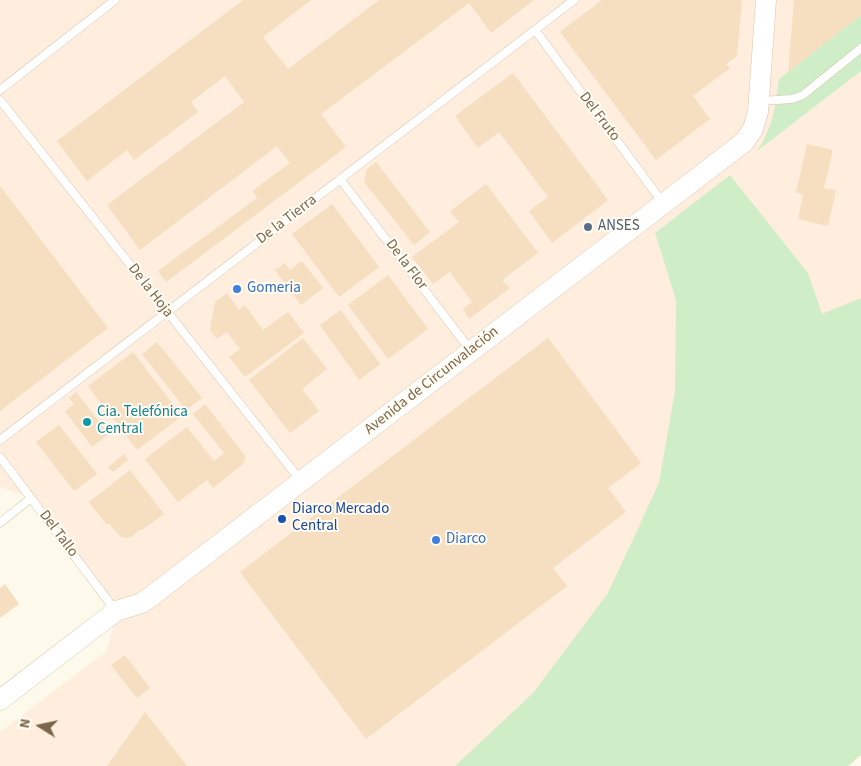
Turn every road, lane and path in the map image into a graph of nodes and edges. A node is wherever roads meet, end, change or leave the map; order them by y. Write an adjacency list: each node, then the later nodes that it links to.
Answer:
1 (116, 0): 6 (lane)
2 (574, 0): 4 (lane, De la Tierra)
3 (766, 0): 8 (street, Avenida de Circunvalación)
4 (535, 30): 9 (lane, De la Tierra); 10 (lane, Del Fruto)
5 (861, 48): 8 (lane)
6 (0, 90)
7 (0, 100): 11 (lane, De la Hoja)
8 (759, 101): 10 (street, Avenida de Circunvalación)
9 (340, 179): 11 (lane, De la Tierra); 12 (lane, De la Flor)
10 (663, 203): 12 (street, Avenida de Circunvalación)
11 (167, 312): 13 (lane, De la Tierra); 15 (lane, De la Hoja)
12 (471, 351): 15 (street, Avenida de Circunvalación)
13 (0, 440)
14 (0, 457): 16 (lane, Del Tallo)
15 (301, 482): 18 (street, Avenida de Circunvalación)
16 (31, 498): 17 (lane); 18 (lane, Del Tallo)
17 (0, 523)
18 (116, 611): 19 (street, Avenida de Circunvalación)
19 (0, 700)

